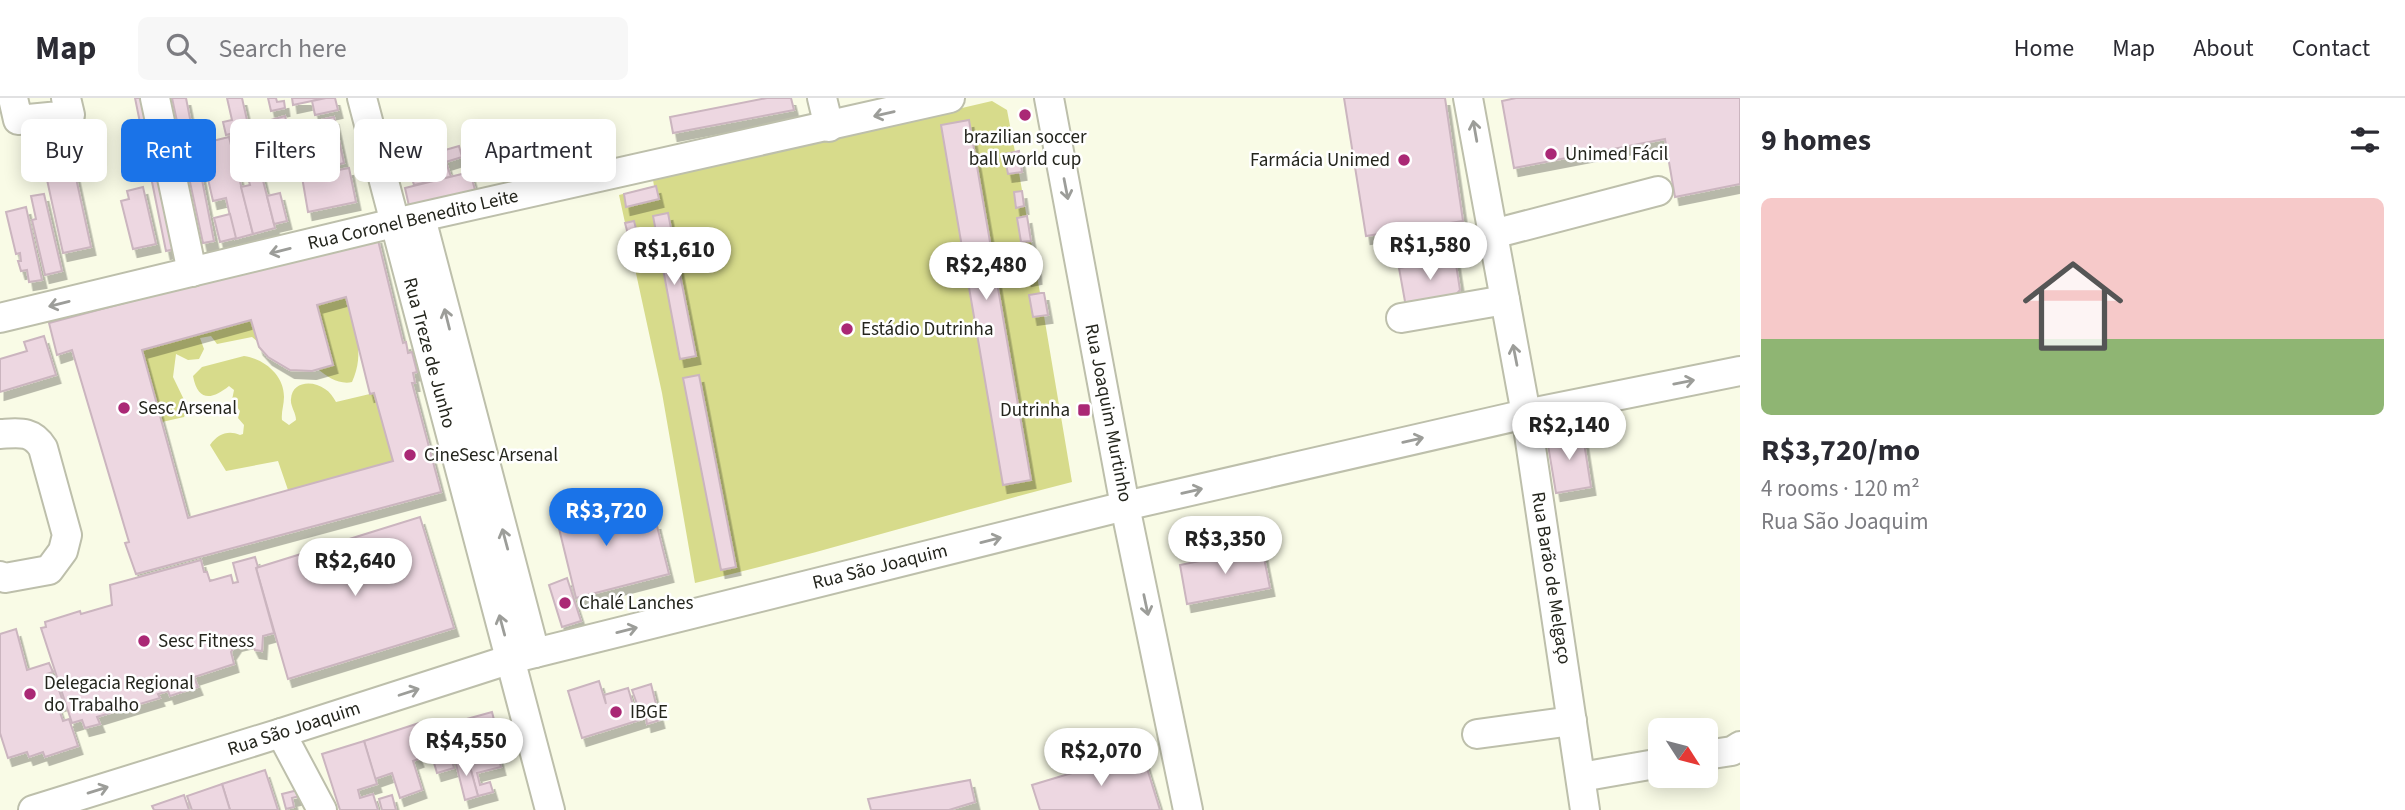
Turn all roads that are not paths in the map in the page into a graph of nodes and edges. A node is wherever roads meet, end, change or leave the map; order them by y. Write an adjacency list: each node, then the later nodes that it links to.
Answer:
1 (13, 98): 2 (street)
2 (66, 98)
3 (155, 98): 13 (street)
4 (362, 98): 11 (street, Rua Treze de Junho)
5 (822, 98): 9 (street)
6 (950, 98): 9 (street, Rua Coronel Benedito Leite, one-way to 9)
7 (1049, 98): 20 (street, Rua Joaquim Murtinho, one-way to 20)
8 (1468, 98): 12 (street, Rua Barão de Melgaço, one-way to 8)
9 (829, 127): 11 (street, Rua Coronel Benedito Leite)
10 (1658, 191): 12 (street)
11 (408, 220): 13 (street, Rua Coronel Benedito Leite, one-way to 13); 22 (street, Rua Treze de Junho, one-way to 11)
12 (1493, 234): 14 (street, Rua Barão de Melgaço)
13 (192, 272): 15 (street, Rua Coronel Benedito Leite, one-way to 15)
14 (1504, 300): 16 (street); 18 (street, Rua Barão de Melgaço, one-way to 14)
15 (0, 318)
16 (1401, 318)
17 (1740, 371): 18 (street, Rua São Joaquim, one-way to 17)
18 (1526, 414): 20 (street, Rua São Joaquim, one-way to 18); 23 (street, Rua Barão de Melgaço)
19 (0, 434): 21 (street)
20 (1125, 506): 22 (street, Rua São Joaquim, one-way to 20); 33 (street, Rua Joaquim Murtinho, one-way to 33)
21 (0, 576)
22 (523, 656): 24 (street, Rua São Joaquim, one-way to 22); 32 (street, Rua Treze de Junho)
23 (1572, 721): 25 (street); 29 (street, Rua Barão de Melgaço)
24 (281, 733): 30 (street, Rua São Joaquim, one-way to 24); 31 (street)
25 (1477, 734)
26 (1740, 746): 27 (street)
27 (1718, 753)
28 (1648, 765): 29 (street)
29 (1581, 777): 34 (street, Rua Barão de Melgaço)
30 (33, 810)
31 (322, 810)
32 (550, 810)
33 (1188, 810)
34 (1585, 810)

